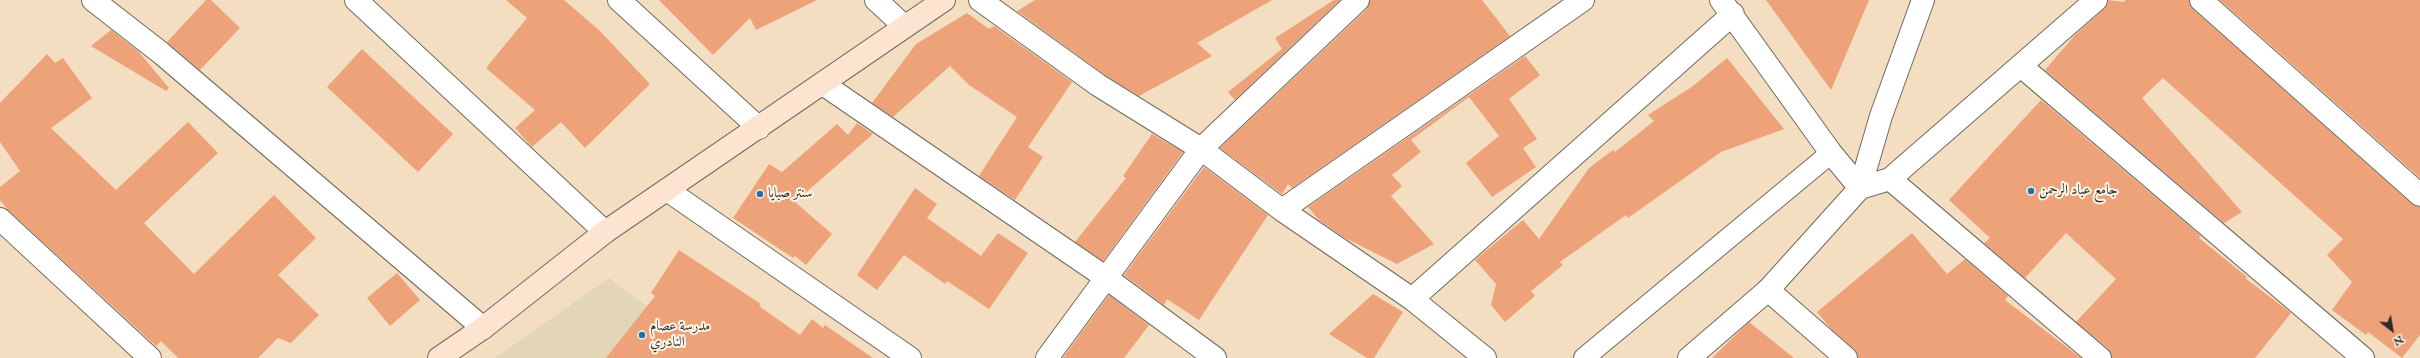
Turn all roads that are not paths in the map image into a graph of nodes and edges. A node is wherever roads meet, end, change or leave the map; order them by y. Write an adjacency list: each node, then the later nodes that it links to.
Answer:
1 (93, 0): 29 (street)
2 (356, 0): 25 (street)
3 (619, 0): 16 (street)
4 (876, 0): 13 (street)
5 (944, 0): 13 (main road)
6 (980, 0): 17 (street)
7 (1358, 0): 17 (street)
8 (1583, 0): 23 (street)
9 (1923, 0): 20 (street)
10 (2096, 0): 14 (street)
11 (2201, 0): 22 (street)
12 (1727, 7): 18 (street); 28 (street)
13 (904, 26): 15 (main road)
14 (2020, 66): 19 (street); 40 (street)
15 (823, 84): 16 (main road); 26 (street)
16 (758, 128): 21 (main road)
17 (1201, 149): 23 (street); 26 (street)
18 (1831, 152): 20 (street); 36 (lane)
19 (1890, 179): 20 (street); 39 (street)
20 (1860, 188): 27 (street)
21 (666, 190): 25 (main road); 32 (street)
22 (2420, 195)
23 (1282, 210): 28 (street)
24 (0, 219): 30 (street)
25 (605, 232): 29 (main road)
26 (1105, 277): 33 (street); 34 (street)
27 (1768, 290): 37 (street); 38 (street)
28 (1412, 300): 35 (street)
29 (483, 328): 31 (main road)
30 (150, 358)
31 (439, 358)
32 (910, 358)
33 (1047, 358)
34 (1215, 358)
35 (1485, 358)
36 (1584, 358)
37 (1689, 358)
38 (1846, 358)
39 (2100, 358)
40 (2363, 358)

